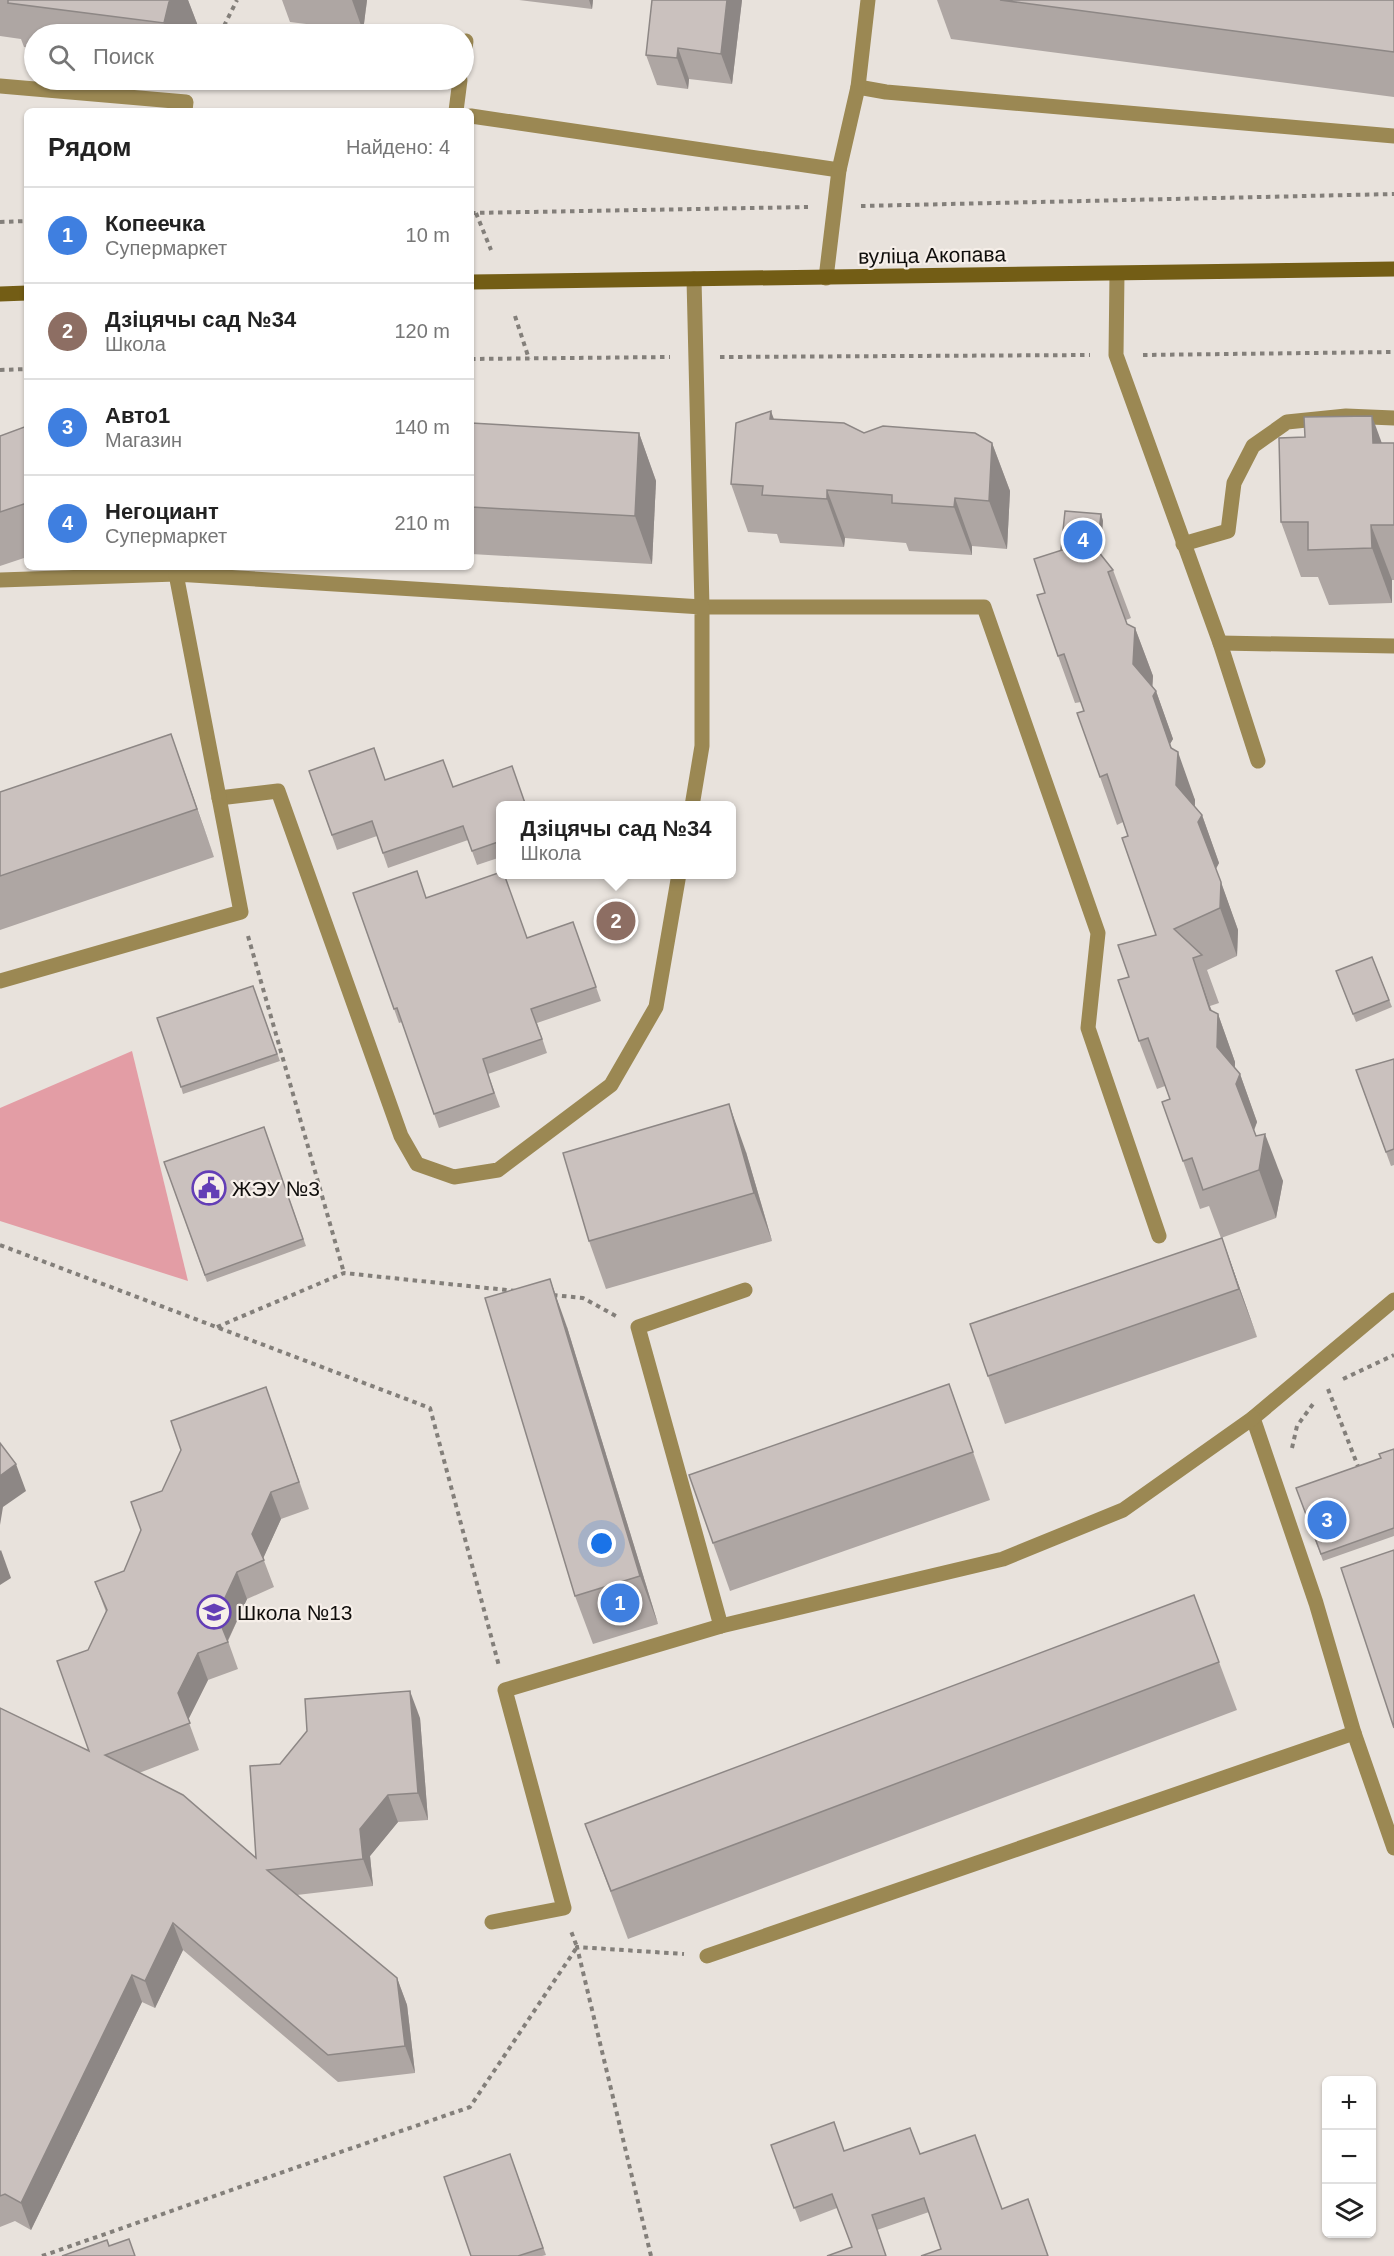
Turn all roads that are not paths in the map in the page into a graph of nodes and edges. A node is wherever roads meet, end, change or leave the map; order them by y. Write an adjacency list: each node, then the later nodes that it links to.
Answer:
1 (868, 0): 3 (lane)
2 (0, 86): 4 (lane)
3 (858, 87): 10 (lane); 11 (lane)
4 (24, 88)
5 (46, 90): 7 (lane)
6 (459, 90): 8 (lane)
7 (185, 108)
8 (456, 108)
9 (474, 116): 11 (lane)
10 (1394, 136)
11 (839, 170): 14 (lane)
12 (1394, 269): 13 (main road, вуліца Акопава)
13 (1117, 274): 14 (main road, вуліца Акопава); 20 (lane)
14 (826, 278): 15 (main road, вуліца Акопава)
15 (694, 279): 16 (main road, вуліца Акопава); 23 (lane)
16 (474, 282)
17 (24, 293): 18 (main road)
18 (0, 294)
19 (1394, 418): 20 (lane)
20 (1183, 544): 24 (lane)
21 (176, 574): 22 (lane); 23 (lane); 27 (lane)
22 (0, 580)
23 (702, 607): 28 (lane); 31 (lane)
24 (1220, 643): 25 (lane); 26 (lane)
25 (1394, 646)
26 (1258, 761)
27 (219, 798): 29 (lane); 30 (lane)
28 (693, 801)
29 (678, 879)
30 (0, 981)
31 (1159, 1236)
32 (745, 1290): 35 (lane)
33 (1394, 1300): 34 (lane)
34 (1253, 1418): 35 (lane); 36 (lane)
35 (721, 1626): 38 (lane)
36 (1354, 1733): 37 (lane); 39 (lane)
37 (1394, 1848)
38 (492, 1922)
39 (707, 1956)

